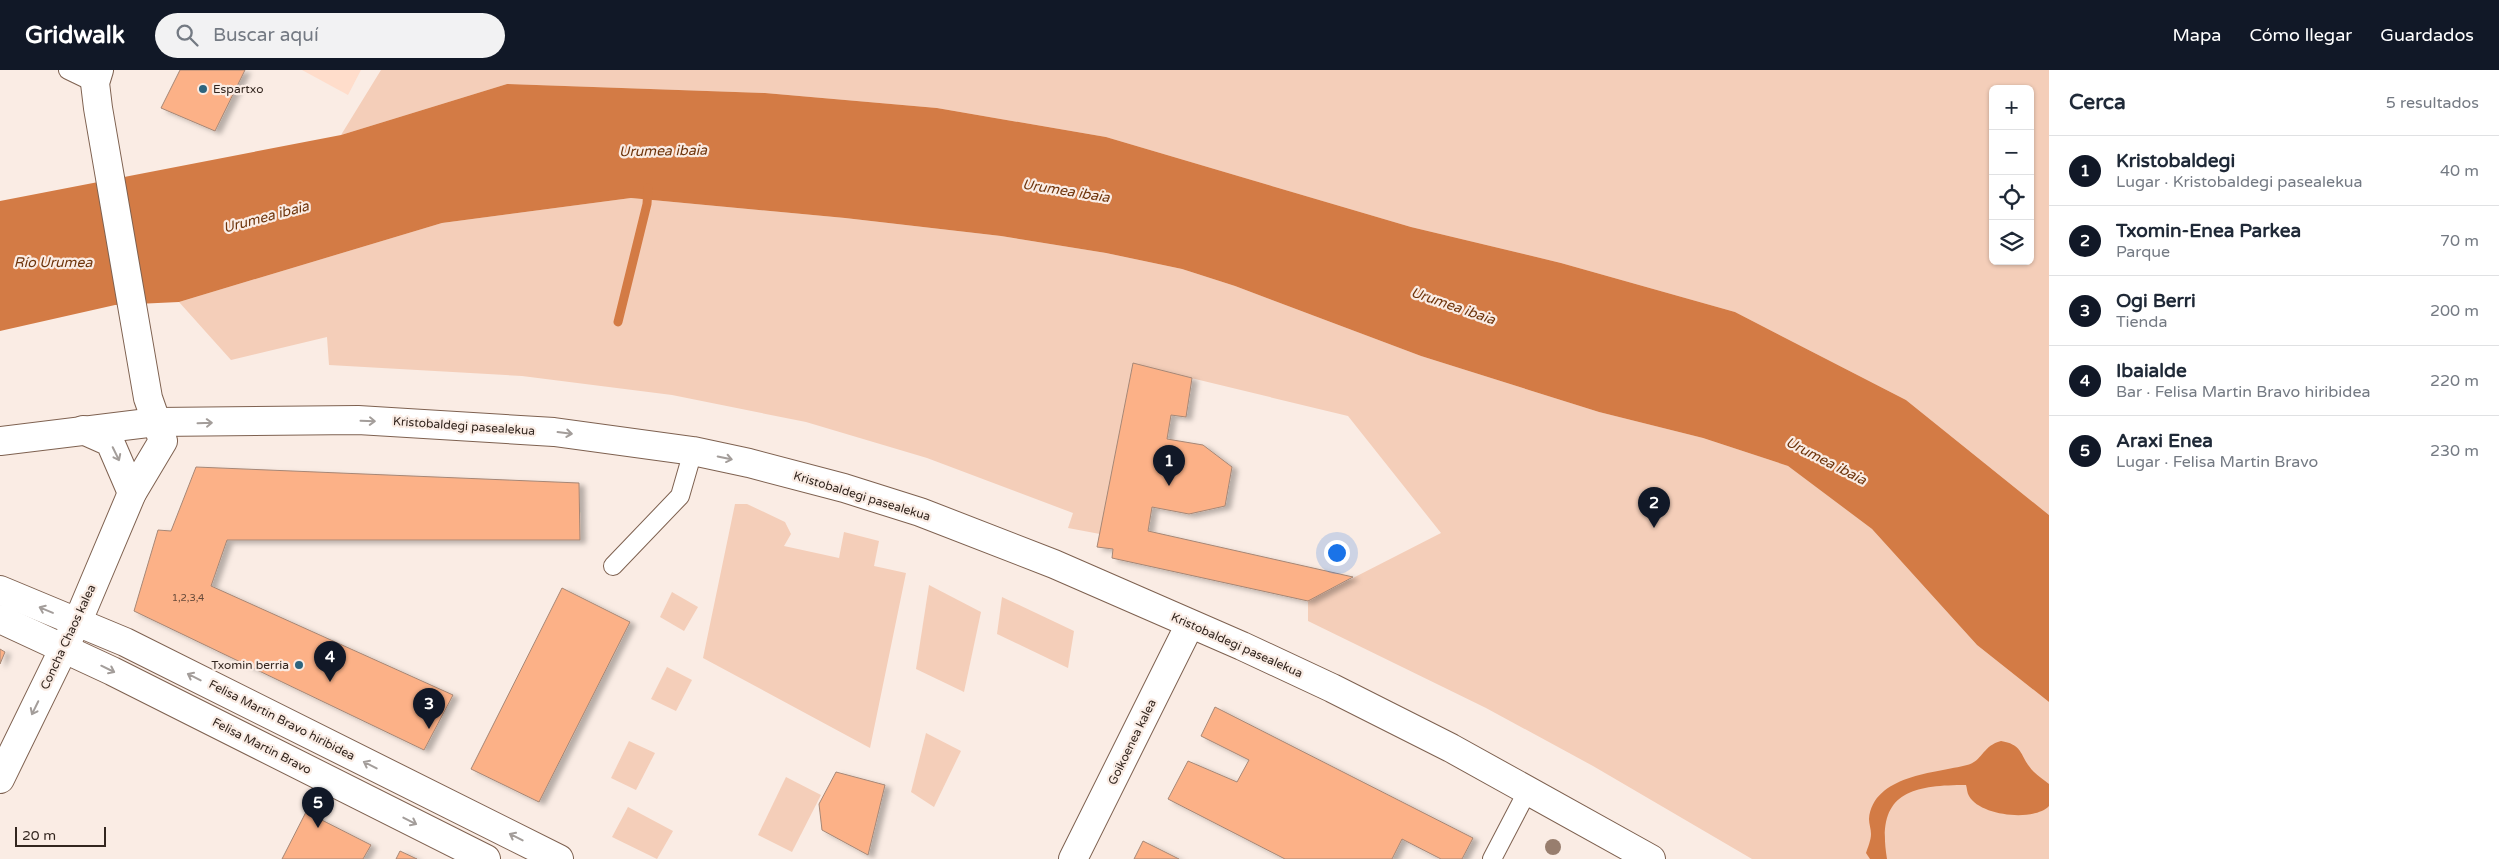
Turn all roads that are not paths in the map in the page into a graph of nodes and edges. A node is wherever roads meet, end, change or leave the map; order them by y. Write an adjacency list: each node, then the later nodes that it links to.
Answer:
1 (68, 70): 2 (lane)
2 (97, 87): 3 (street)
3 (156, 422): 4 (street, Kristobaldegi pasealekua); 6 (street, Kristobaldegi pasealekua, one-way to 6); 7 (street, Concha Chaos kalea)
4 (83, 430): 5 (street, Kristobaldegi pasealekua); 7 (street, one-way to 7)
5 (0, 441)
6 (693, 451): 8 (lane); 12 (street, Kristobaldegi pasealekua, one-way to 12)
7 (132, 493): 11 (street, Concha Chaos kalea)
8 (613, 566)
9 (0, 590): 11 (street, Felisa Martin Bravo hiribidea, one-way to 9)
10 (0, 619): 13 (street, Felisa Martin Bravo)
11 (76, 623): 13 (street, Concha Chaos kalea); 17 (street, Felisa Martin Bravo hiribidea, one-way to 11)
12 (1190, 624): 15 (street, Kristobaldegi pasealekua); 18 (street, Goikoenea kalea)
13 (64, 648): 14 (street, Concha Chaos kalea, one-way to 14); 16 (street, Felisa Martin Bravo, one-way to 16)
14 (0, 779)
15 (1528, 790): 19 (lane); 20 (street, Kristobaldegi pasealekua)
16 (486, 859)
17 (560, 859)
18 (1073, 859)
19 (1492, 859)
20 (1651, 859)

